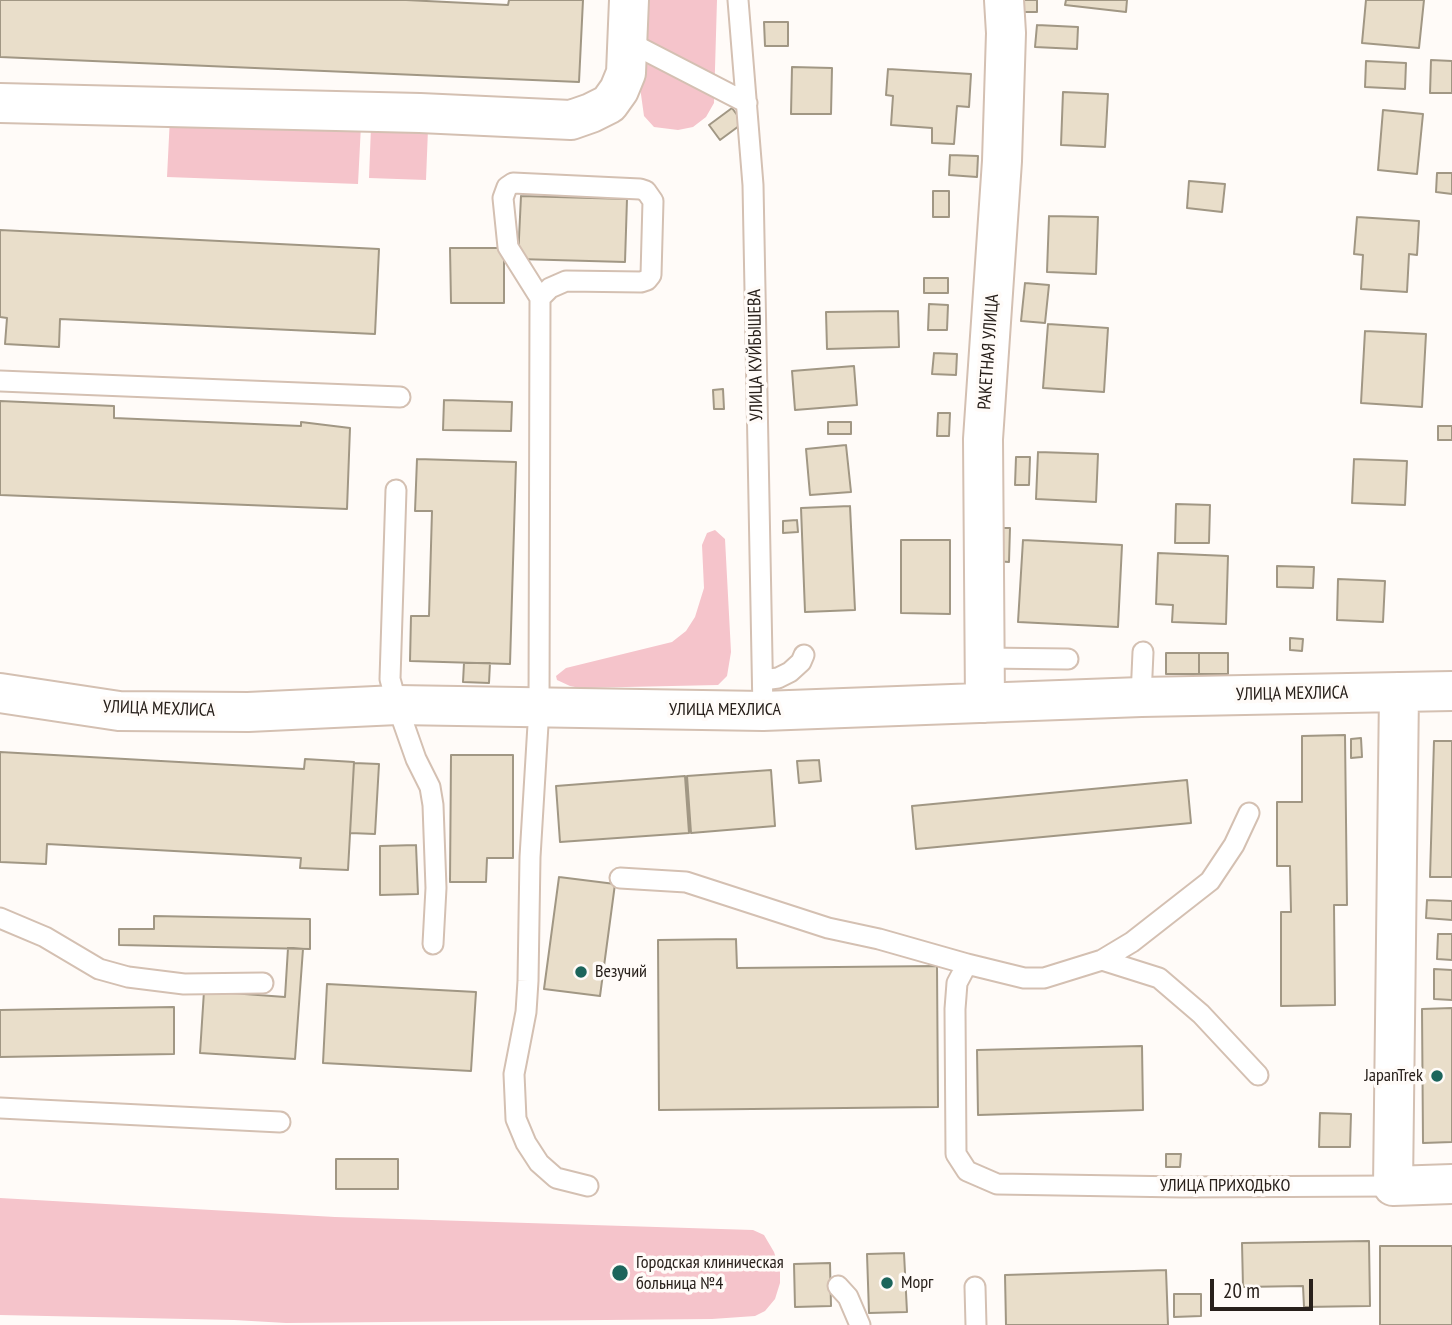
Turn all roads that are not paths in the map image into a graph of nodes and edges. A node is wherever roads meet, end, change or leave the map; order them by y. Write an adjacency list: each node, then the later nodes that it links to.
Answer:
1 (629, 0): 4 (street)
2 (737, 0): 6 (lane, УЛИЦА КУЙБЫШЕВА)
3 (1003, 0): 13 (street, РАКЕТНАЯ УЛИЦА)
4 (627, 41): 5 (street); 6 (lane)
5 (0, 103)
6 (747, 103): 18 (lane, УЛИЦА КУЙБЫШЕВА)
7 (540, 298): 7 (lane); 22 (lane)
8 (0, 381): 9 (lane)
9 (400, 397)
10 (396, 490): 21 (lane)
11 (1143, 652): 19 (lane)
12 (804, 655): 18 (lane)
13 (985, 658): 14 (lane); 20 (street, РАКЕТНАЯ УЛИЦА)
14 (1068, 659)
15 (1452, 691): 17 (street, УЛИЦА МЕХЛИСА)
16 (0, 692): 21 (street, УЛИЦА МЕХЛИСА)
17 (1399, 692): 19 (street, УЛИЦА МЕХЛИСА); 35 (street)
18 (763, 695): 20 (street, УЛИЦА МЕХЛИСА); 22 (street, УЛИЦА МЕХЛИСА)
19 (1140, 697): 20 (street, УЛИЦА МЕХЛИСА)
20 (985, 704)
21 (397, 705): 22 (street, УЛИЦА МЕХЛИСА); 26 (lane)
22 (539, 708): 34 (lane)
23 (1249, 813): 27 (lane)
24 (620, 878): 28 (lane)
25 (0, 918): 29 (lane)
26 (433, 944)
27 (1102, 960): 28 (lane); 30 (lane)
28 (967, 964): 35 (lane, УЛИЦА ПРИХОДЬКО)
29 (263, 983)
30 (1258, 1075)
31 (0, 1108): 32 (lane)
32 (280, 1122)
33 (1452, 1184): 35 (street, УЛИЦА ПРИХОДЬКО)
34 (588, 1185)
35 (1393, 1185)
36 (838, 1286): 38 (lane)
37 (975, 1287): 39 (lane)
38 (860, 1325)
39 (976, 1325)

